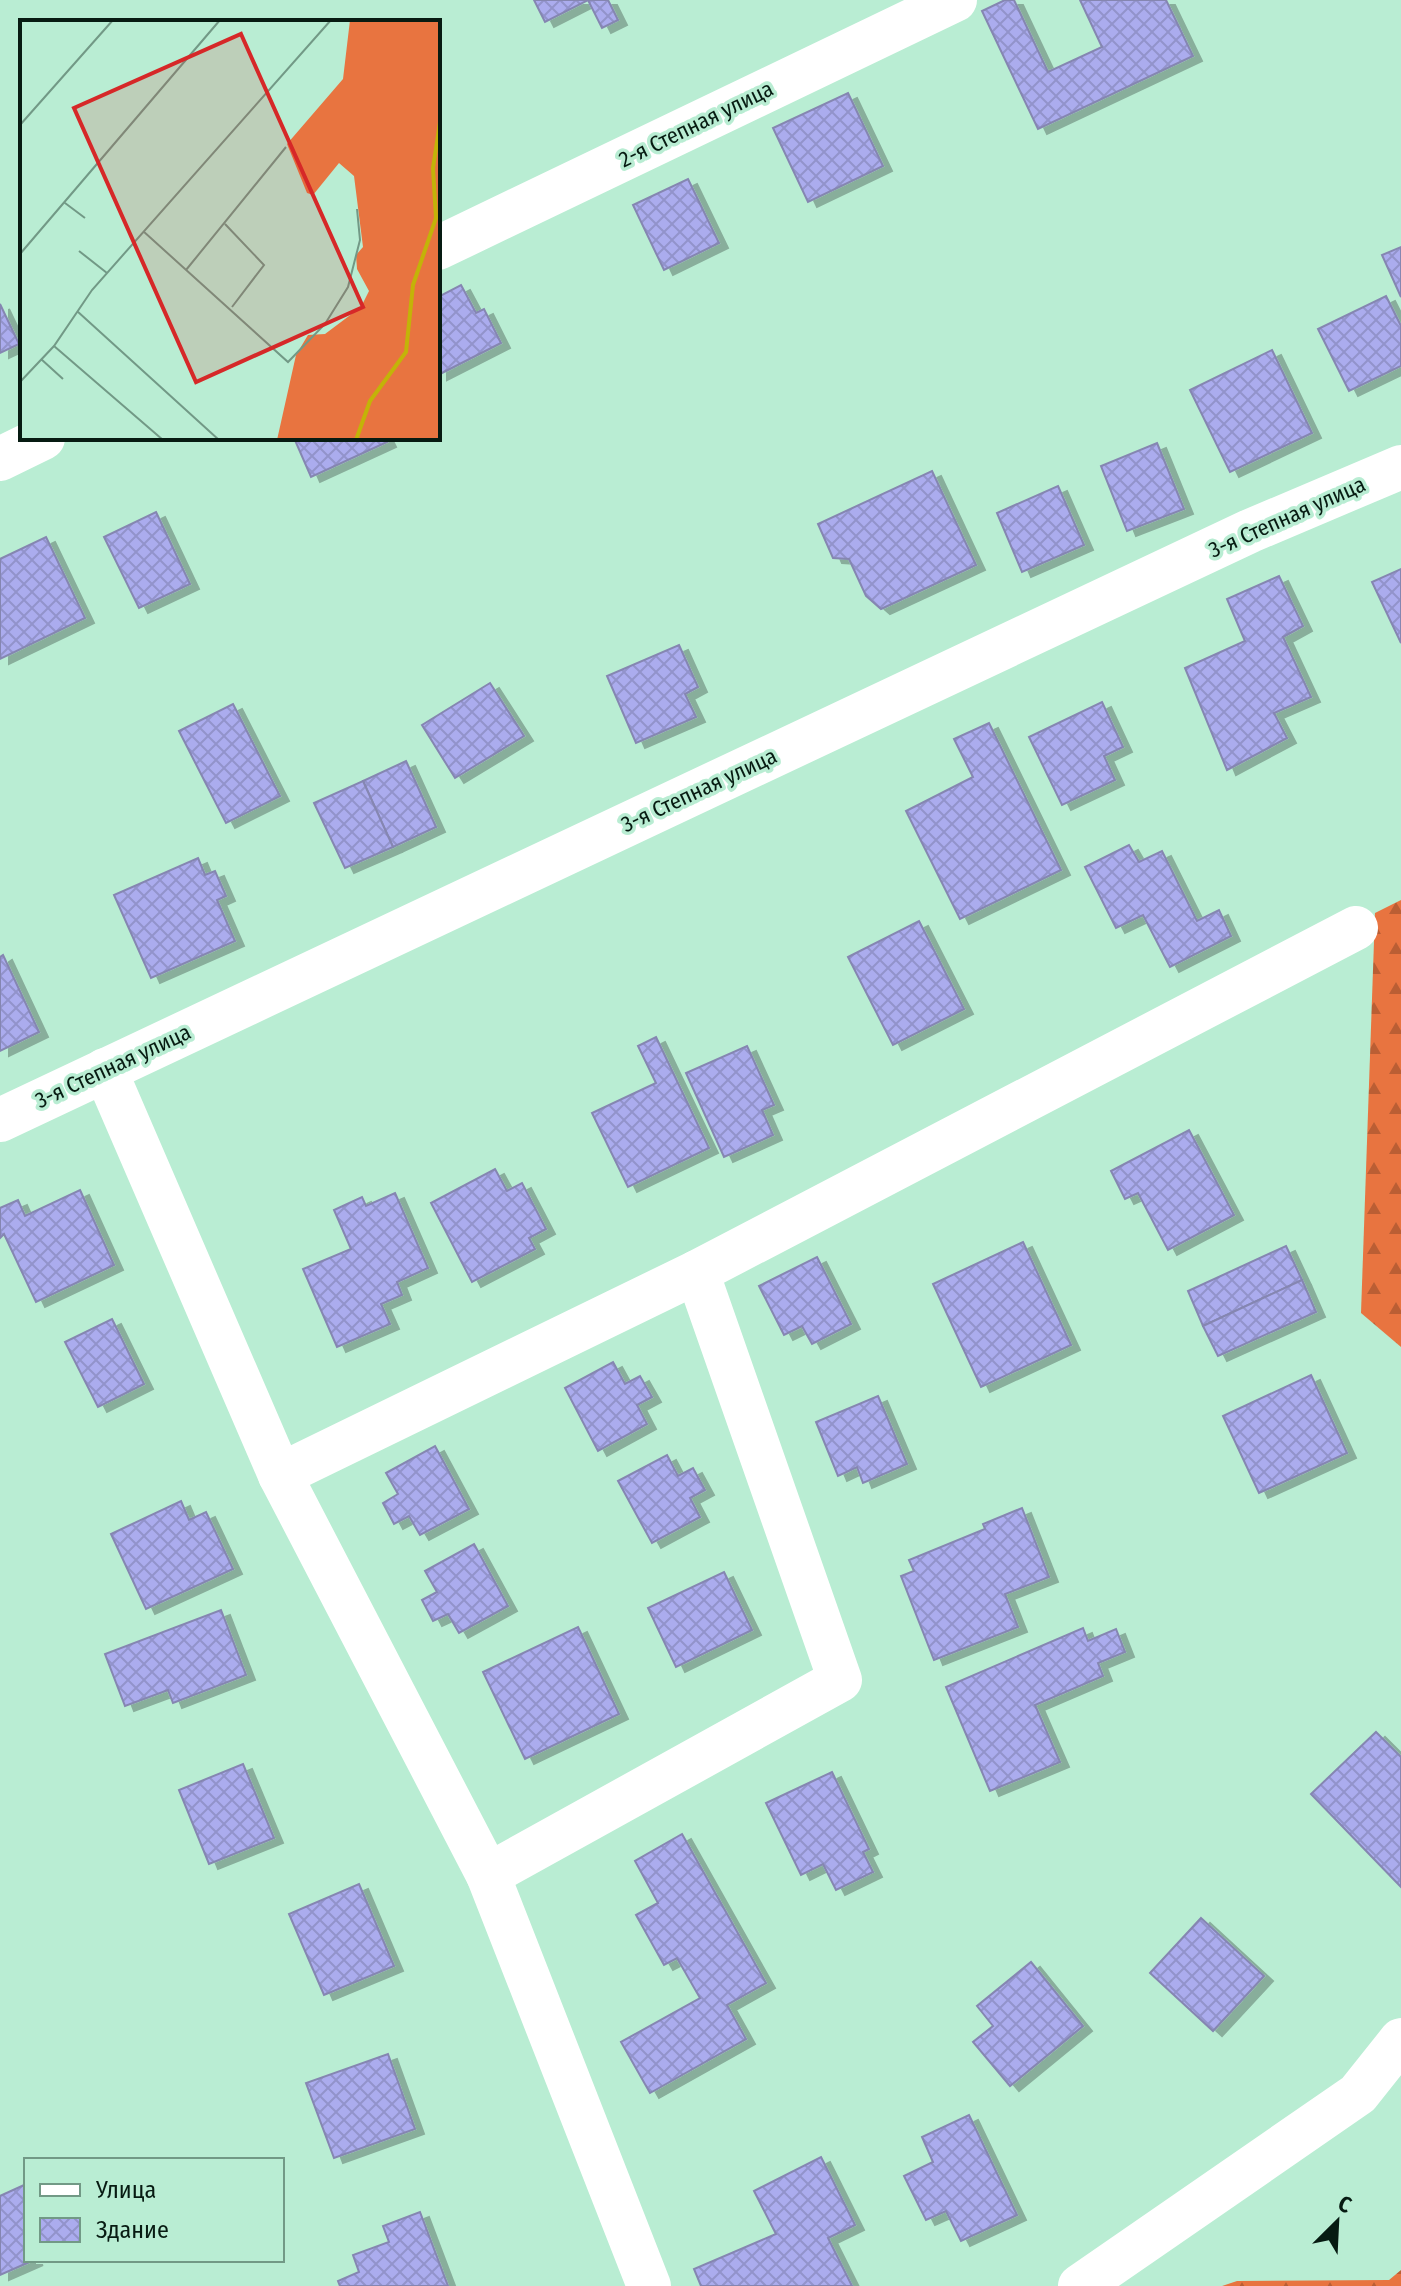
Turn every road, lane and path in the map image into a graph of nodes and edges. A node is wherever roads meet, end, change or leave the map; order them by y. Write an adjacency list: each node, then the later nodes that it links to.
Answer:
1 (955, 0): 2 (street, 2-я Степная улица)
2 (440, 247)
3 (39, 440): 4 (street)
4 (0, 459)
5 (1401, 467): 7 (street, 3-я Степная улица)
6 (1356, 928): 9 (street)
7 (105, 1070): 8 (street, 3-я Степная улица); 10 (street)
8 (0, 1120)
9 (697, 1272): 10 (street); 11 (street)
10 (280, 1475): 11 (street)
11 (488, 1875): 13 (street)
12 (1401, 2040): 14 (street)
13 (649, 2286)
14 (1080, 2286)

